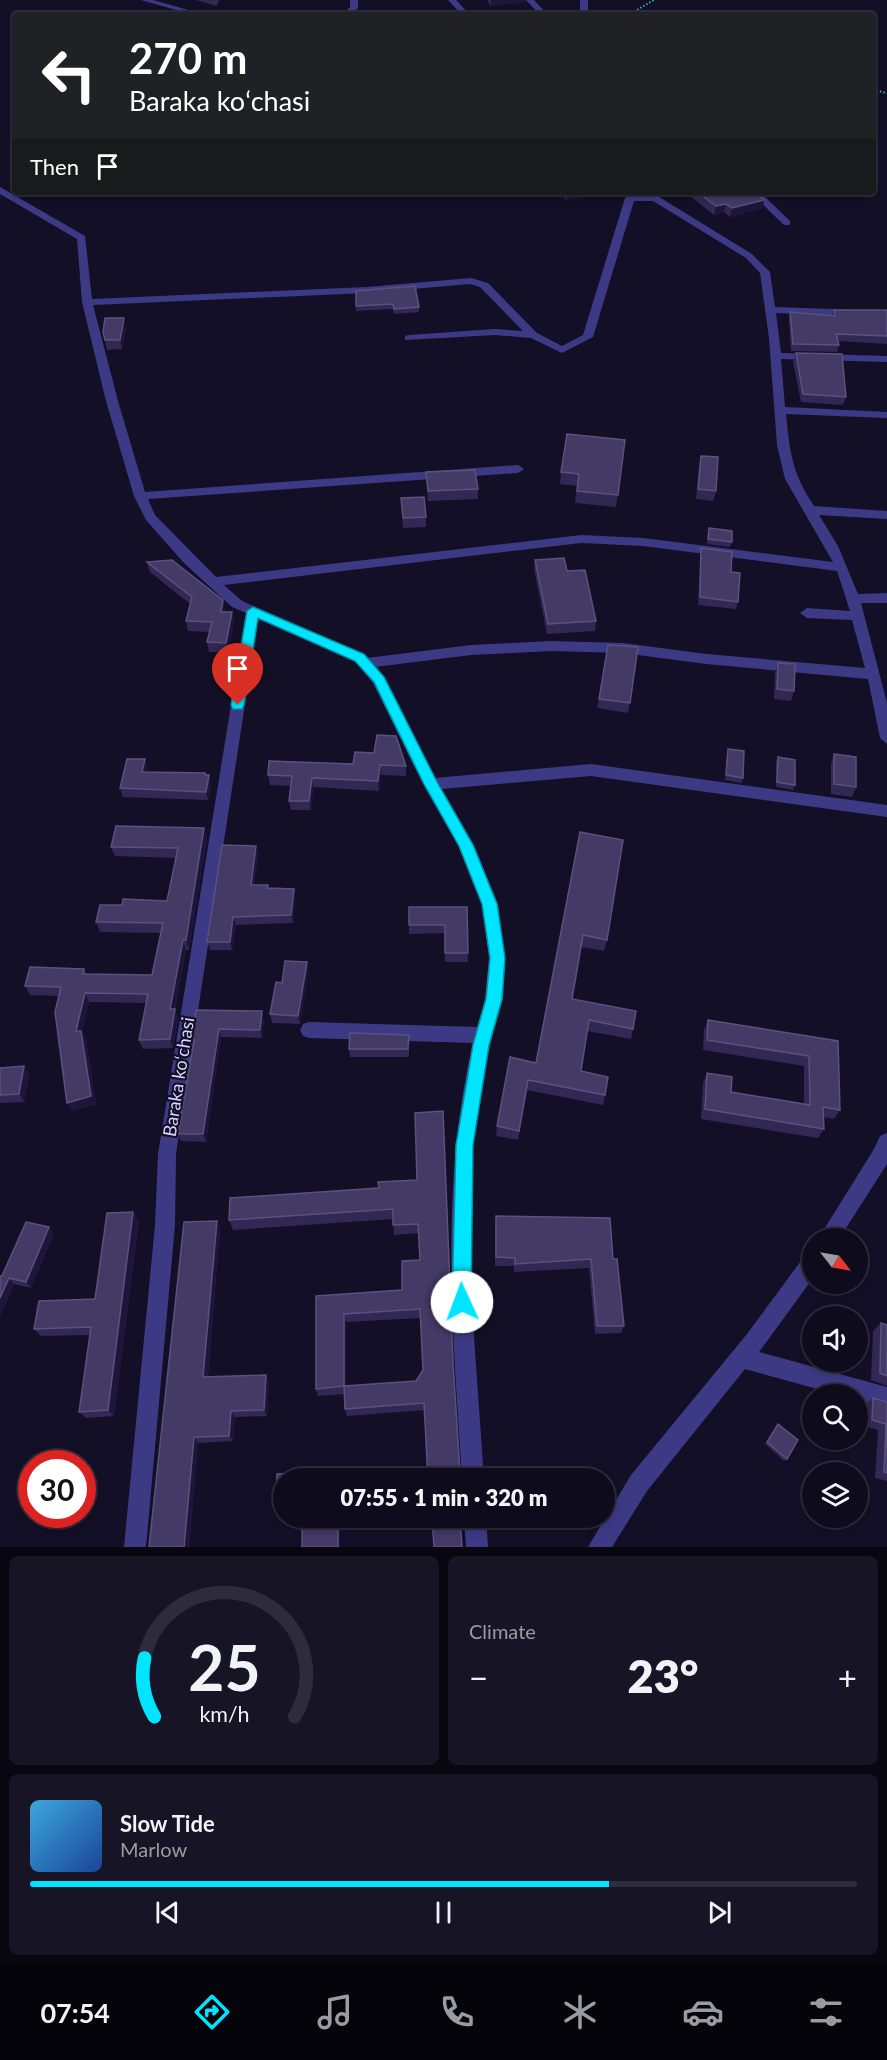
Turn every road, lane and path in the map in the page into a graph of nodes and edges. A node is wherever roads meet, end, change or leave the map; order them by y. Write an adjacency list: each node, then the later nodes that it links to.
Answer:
1 (145, 0): 5 (street)
2 (452, 0): 6 (street)
3 (530, 0): 7 (street)
4 (654, 0): 8 (path)
5 (191, 12)
6 (463, 12)
7 (541, 12)
8 (633, 12)
9 (0, 190): 14 (street)
10 (651, 195): 12 (street)
11 (758, 195): 13 (street)
12 (657, 198): 15 (street); 17 (street)
13 (787, 223)
14 (87, 302): 17 (street); 24 (street)
15 (771, 310): 16 (street); 19 (street)
16 (887, 314)
17 (533, 335): 18 (street)
18 (409, 338)
19 (775, 356): 20 (street); 21 (street)
20 (887, 359)
21 (780, 410): 22 (street); 25 (street)
22 (887, 415)
23 (518, 469): 24 (street)
24 (141, 496): 28 (street)
25 (810, 510): 26 (street); 27 (street)
26 (887, 515)
27 (842, 567): 28 (street); 30 (street)
28 (212, 582): 31 (street)
29 (887, 598): 30 (street)
30 (854, 599): 33 (street)
31 (253, 611): 34 (street); 48 (street, Baraka koʻchasi)
32 (807, 613): 33 (street)
33 (857, 616): 35 (street)
34 (364, 663): 35 (street); 37 (street)
35 (874, 674): 36 (street)
36 (887, 732)
37 (431, 784): 38 (street); 40 (street)
38 (887, 810)
39 (309, 1030): 40 (street)
40 (483, 1035): 46 (street)
41 (887, 1142): 42 (street)
42 (835, 1228)
43 (802, 1277): 44 (street)
44 (741, 1357): 45 (street); 50 (street)
45 (887, 1398)
46 (472, 1468)
47 (476, 1528): 49 (street)
48 (135, 1547)
49 (477, 1547)
50 (599, 1547)

